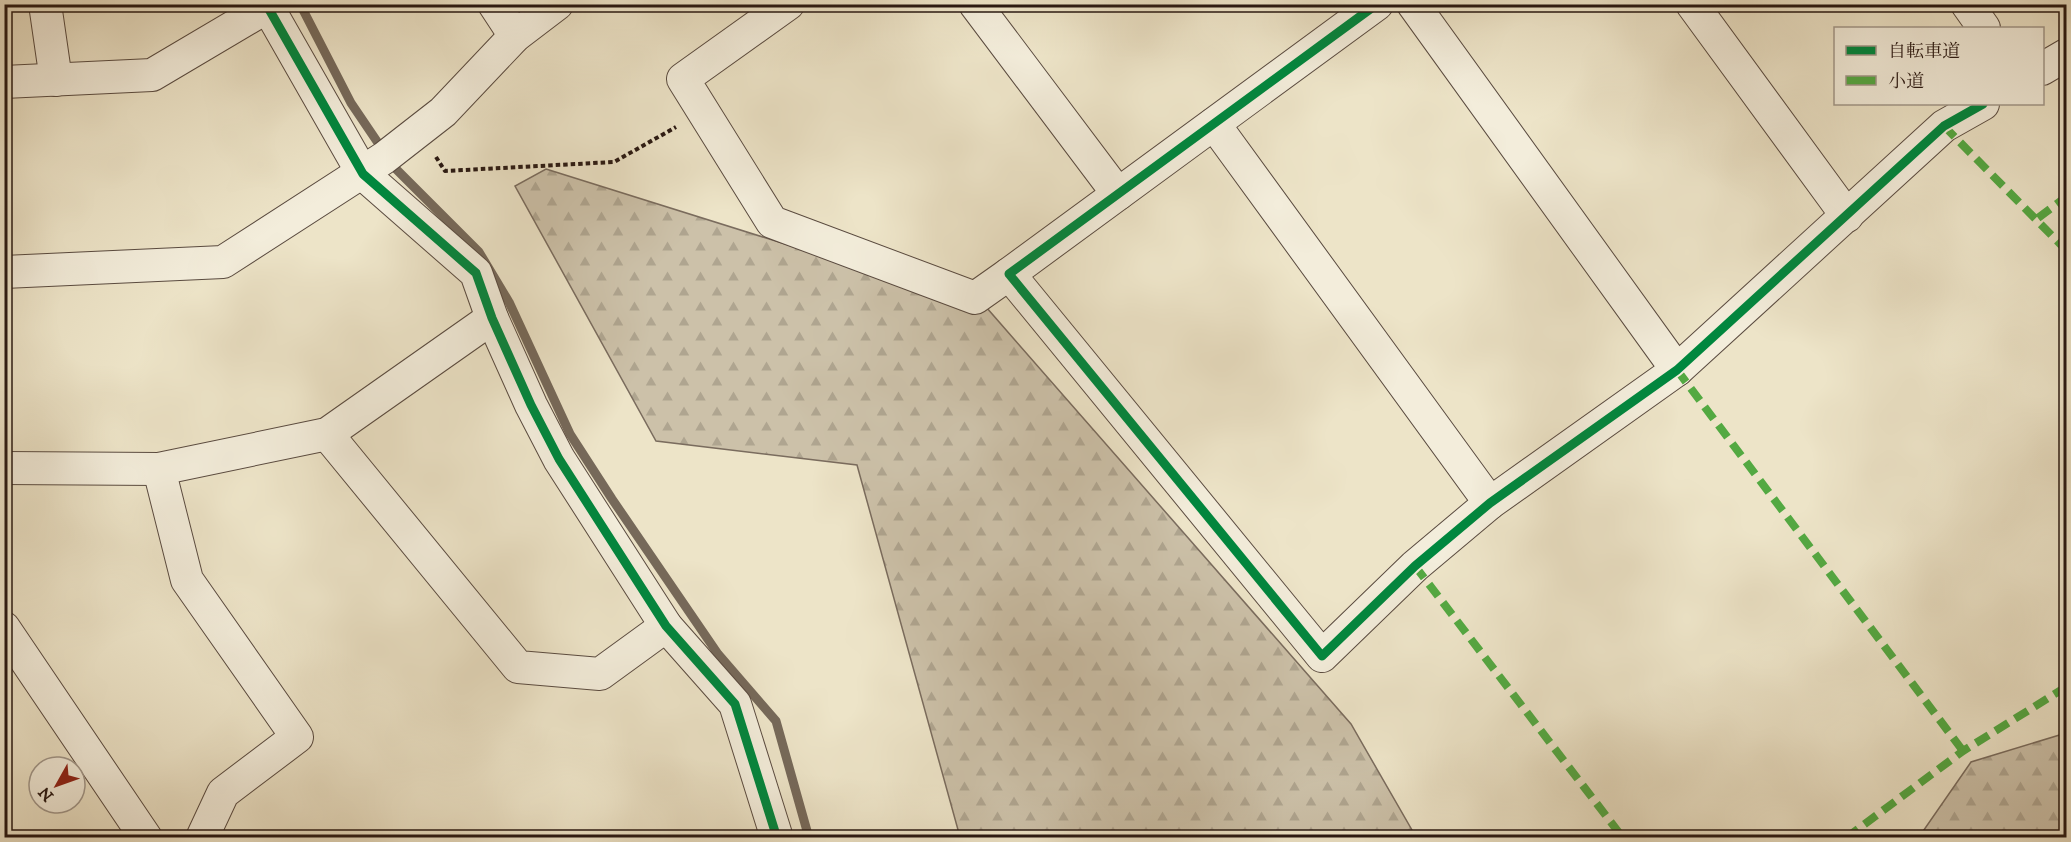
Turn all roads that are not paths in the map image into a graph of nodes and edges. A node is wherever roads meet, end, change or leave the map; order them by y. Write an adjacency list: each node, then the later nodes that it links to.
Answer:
1 (45, 4): 15 (street)
2 (494, 4): 12 (street)
3 (557, 4): 12 (street)
4 (788, 4): 23 (street)
5 (975, 4): 20 (street)
6 (1377, 4): 18 (street)
7 (1413, 4): 25 (street)
8 (1692, 4): 21 (street)
9 (1967, 4): 11 (street)
10 (267, 6): 15 (street); 19 (street)
11 (1983, 27)
12 (515, 36): 19 (street)
13 (2067, 55): 14 (street)
14 (2044, 68)
15 (56, 80): 16 (street)
16 (4, 82)
17 (1981, 105): 21 (street)
18 (1214, 124): 20 (street); 29 (street)
19 (392, 152): 22 (street); 24 (street)
20 (1118, 194): 23 (street)
21 (1847, 216): 25 (street)
22 (4, 272)
23 (1009, 274): 29 (street)
24 (492, 318): 26 (street); 30 (street)
25 (1677, 370): 29 (street)
26 (327, 434): 28 (street); 30 (street)
27 (4, 468): 28 (street)
28 (159, 469): 33 (street)
29 (1490, 503)
30 (666, 626): 34 (street)
31 (4, 628): 32 (street)
32 (146, 837)
33 (202, 837)
34 (777, 837)

